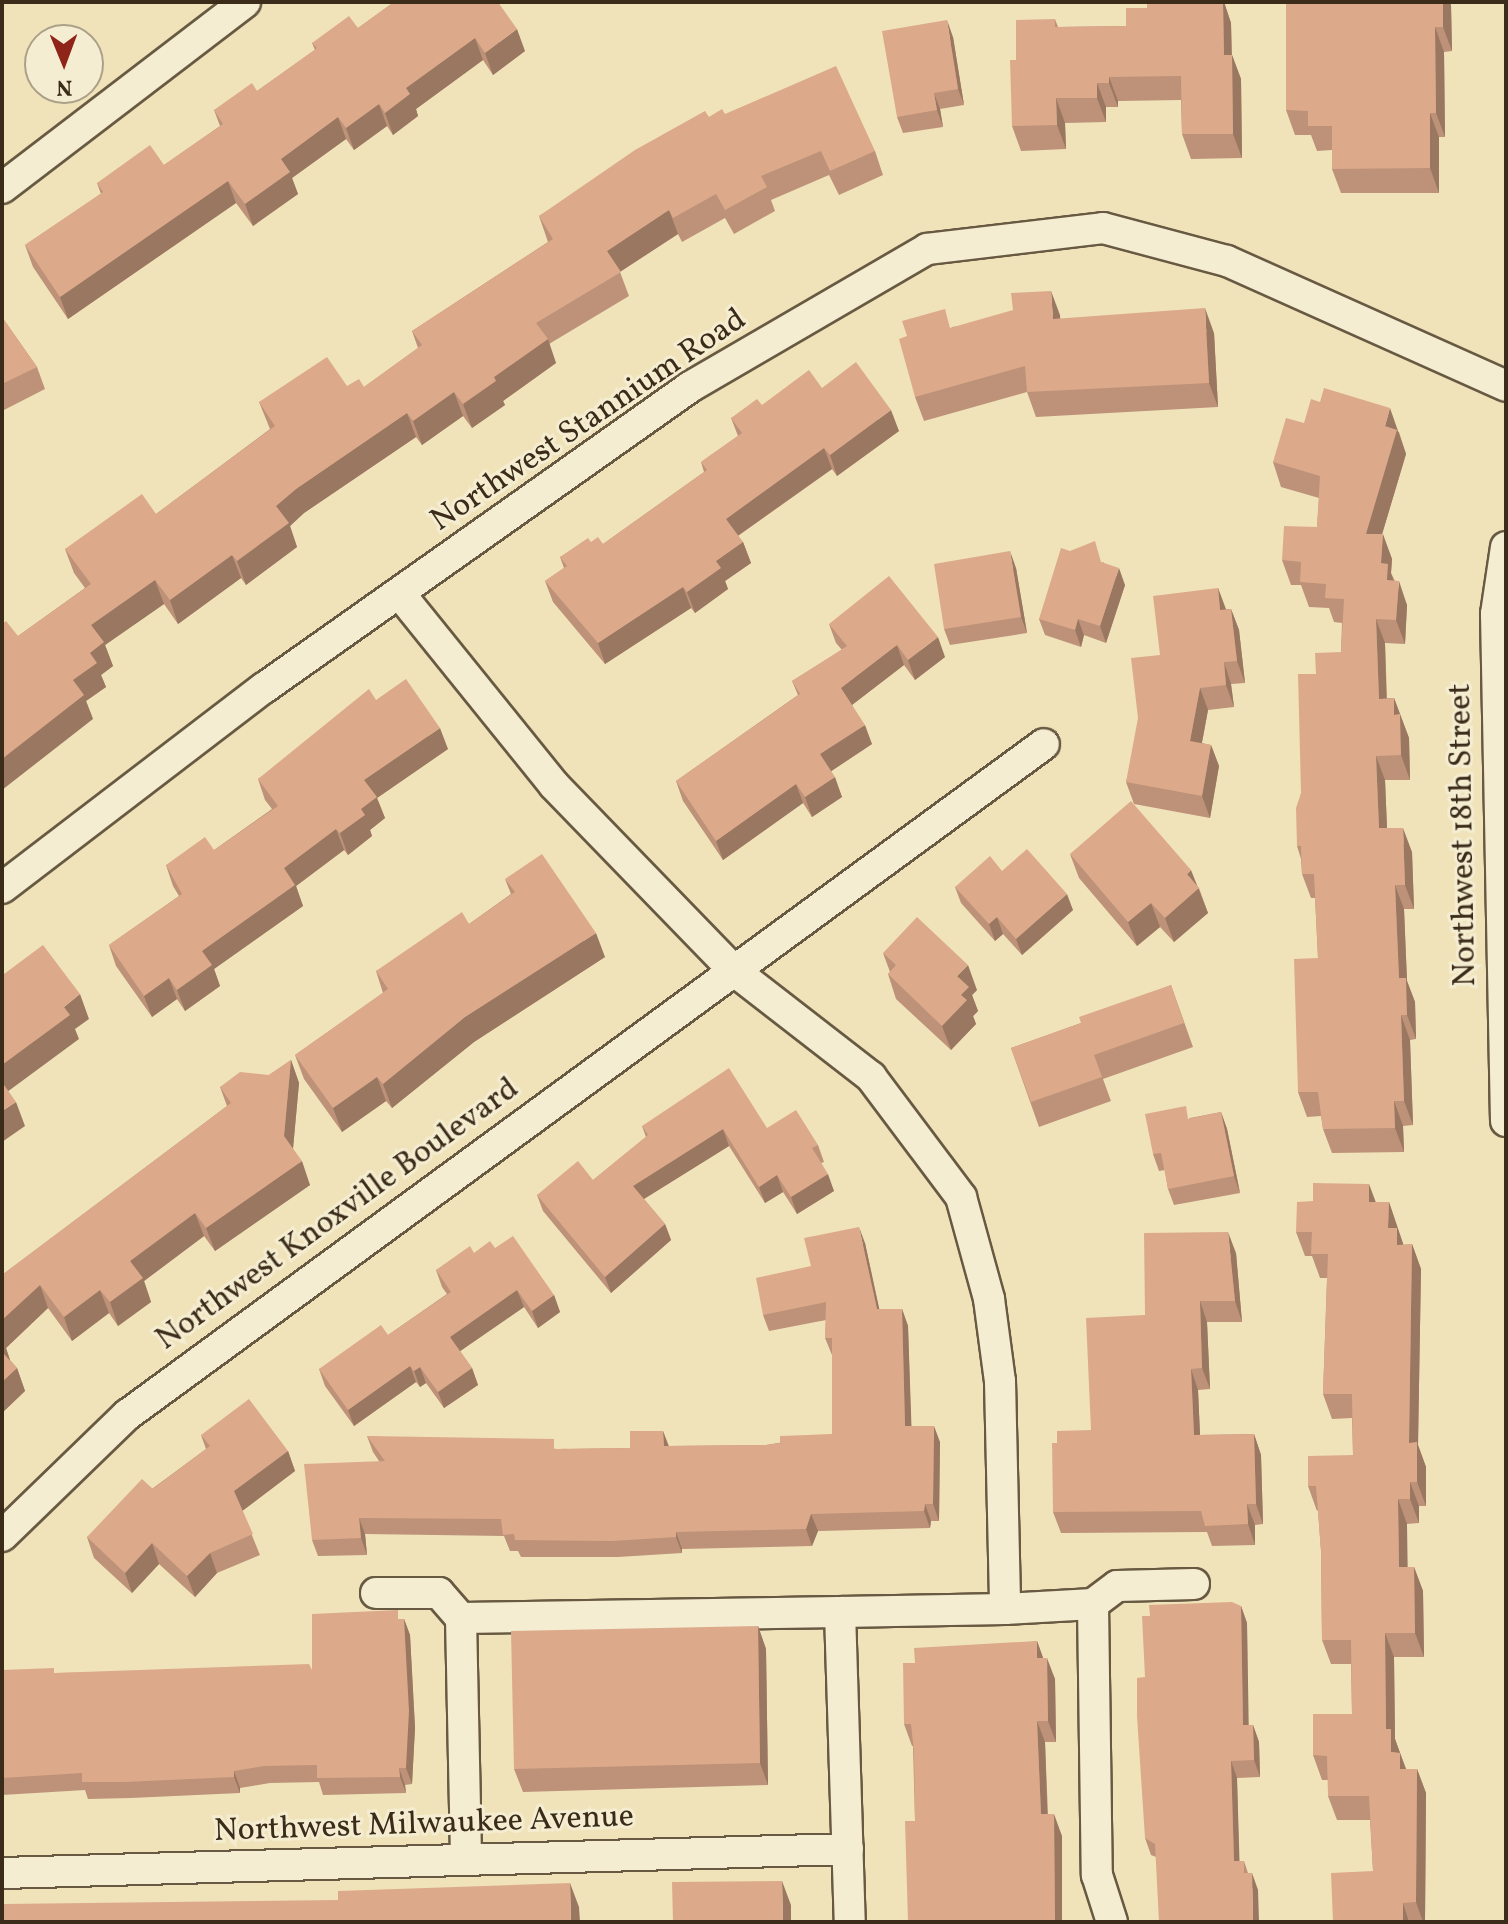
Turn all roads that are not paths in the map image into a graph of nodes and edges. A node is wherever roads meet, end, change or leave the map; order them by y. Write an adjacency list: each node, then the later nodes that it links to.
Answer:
1 (245, 2): 2 (street)
2 (2, 188)
3 (1506, 386): 5 (street, Northwest Stannium Road)
4 (1506, 547): 9 (street, Northwest 18th Street)
5 (400, 594): 7 (street, Northwest Stannium Road); 8 (street)
6 (1044, 744): 8 (street, Northwest Knoxville Boulevard)
7 (2, 888)
8 (732, 969): 10 (street, Northwest Knoxville Boulevard); 14 (street)
9 (1506, 1121)
10 (2, 1536)
11 (1194, 1584): 13 (street)
12 (376, 1593): 16 (street)
13 (1093, 1604): 14 (street); 21 (street)
14 (1005, 1609): 15 (street)
15 (840, 1612): 16 (street); 17 (street)
16 (461, 1618): 18 (street)
17 (848, 1849): 18 (street, Northwest Milwaukee Avenue); 20 (street)
18 (466, 1859): 19 (street, Northwest Milwaukee Avenue)
19 (2, 1873)
20 (850, 1922)
21 (1112, 1922)

